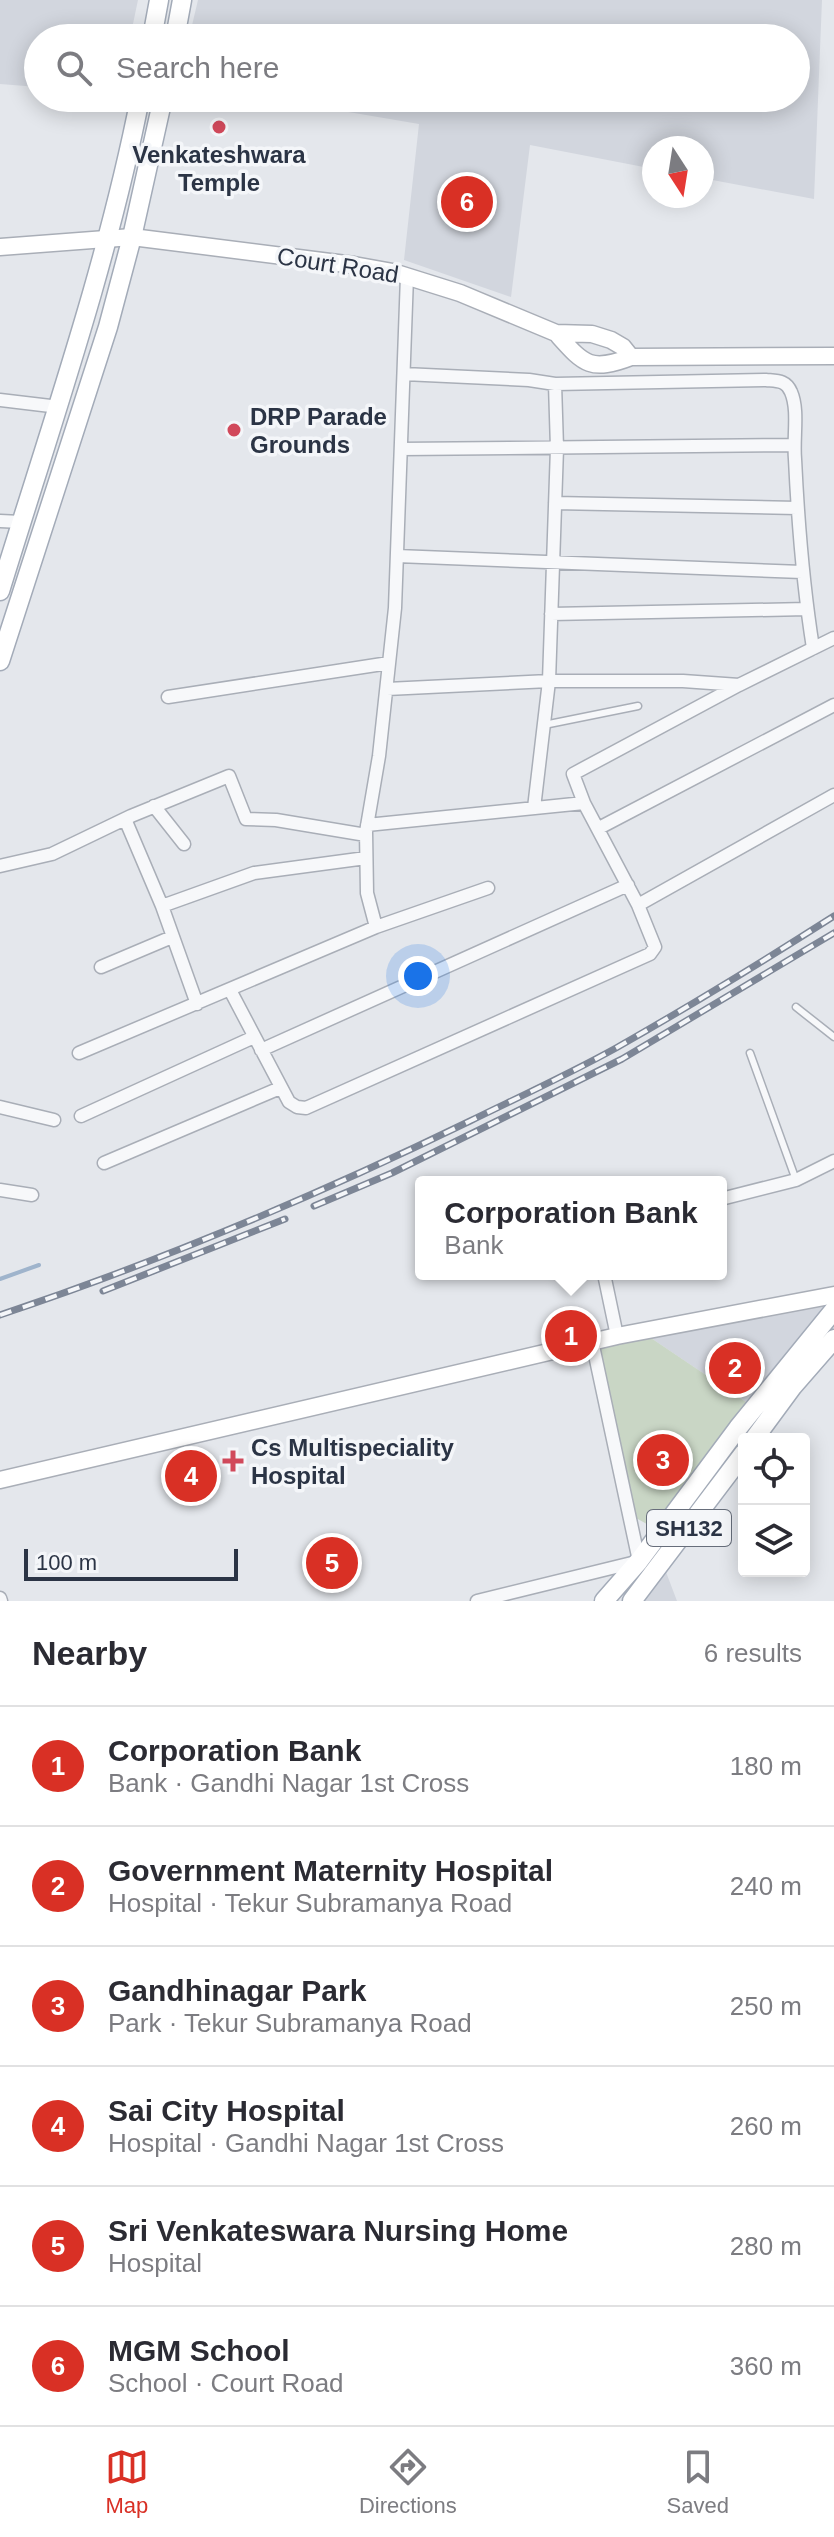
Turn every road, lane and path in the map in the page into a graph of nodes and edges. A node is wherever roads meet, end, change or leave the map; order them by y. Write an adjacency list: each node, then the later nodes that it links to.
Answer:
1 (159, 0): 3 (main road)
2 (182, 0): 4 (main road)
3 (155, 24)
4 (178, 24)
5 (137, 112): 7 (main road)
6 (160, 112): 8 (main road)
7 (109, 237): 8 (street, Court Road); 9 (street, Court Road); 17 (main road)
8 (132, 237): 10 (street, Court Road); 33 (main road)
9 (0, 247)
10 (407, 276): 11 (street, Court Road); 14 (street)
11 (556, 333): 13 (street, Court Road); 13 (street, Court Road)
12 (834, 356): 13 (street, Court Road)
13 (631, 357)
14 (404, 374): 15 (street); 20 (street)
15 (555, 384): 18 (street); 19 (street)
16 (0, 400): 17 (street)
17 (59, 407): 24 (main road)
18 (794, 445): 19 (street); 22 (street)
19 (557, 448): 20 (street); 21 (street)
20 (401, 449): 25 (street)
21 (555, 503): 22 (street); 26 (street)
22 (797, 508): 27 (street)
23 (0, 521): 24 (street)
24 (21, 522): 28 (main road)
25 (397, 556): 26 (street); 34 (street)
26 (552, 562): 27 (street); 30 (street)
27 (802, 572): 29 (street)
28 (0, 591)
29 (807, 609): 30 (street); 32 (street)
30 (551, 614): 35 (street)
31 (834, 638): 32 (street)
32 (813, 648): 36 (street)
33 (0, 661)
34 (389, 663): 37 (street); 38 (street)
35 (549, 681): 36 (street); 37 (street); 41 (street)
36 (739, 685): 43 (street)
37 (387, 689): 48 (street)
38 (168, 697)
39 (834, 705): 47 (street)
40 (638, 706): 41 (lane)
41 (544, 725): 45 (street)
42 (834, 795): 54 (street)
43 (584, 803): 45 (street); 47 (street)
44 (154, 806): 46 (street); 48 (street); 49 (street)
45 (534, 808): 48 (street)
46 (125, 819): 51 (street); 55 (street)
47 (599, 828): 52 (street)
48 (366, 830): 50 (street)
49 (184, 844)
50 (366, 858): 55 (street); 56 (street)
51 (0, 866)
52 (628, 885): 54 (street); 64 (street)
53 (488, 888): 56 (street)
54 (638, 905): 67 (street)
55 (162, 906): 57 (street)
56 (376, 927): 59 (street)
57 (172, 937): 58 (street); 60 (street)
58 (101, 967)
59 (230, 990): 60 (street); 62 (street)
60 (197, 1004): 65 (street)
61 (796, 1007): 63 (lane)
62 (254, 1037): 64 (street); 69 (street)
63 (834, 1037)
64 (261, 1050): 67 (street)
65 (79, 1053)
66 (750, 1053): 73 (lane)
67 (280, 1088): 72 (street)
68 (0, 1107): 70 (street)
69 (81, 1116)
70 (54, 1120)
71 (834, 1161): 73 (street)
72 (104, 1163)
73 (796, 1180): 76 (street)
74 (0, 1190): 75 (street)
75 (32, 1195)
76 (727, 1197)
77 (605, 1280): 80 (street)
78 (834, 1295): 80 (street)
79 (834, 1310): 86 (main road, SH132)
80 (617, 1336): 82 (street)
81 (834, 1339): 83 (main road)
82 (592, 1341): 85 (street); 86 (street)
83 (758, 1433)
84 (738, 1461): 87 (main road, SH132)
85 (0, 1480)
86 (639, 1561): 87 (street); 88 (street); 89 (main road, SH132)
87 (657, 1570): 90 (main road, SH132)
88 (477, 1601)
89 (604, 1601)
90 (632, 1601)

